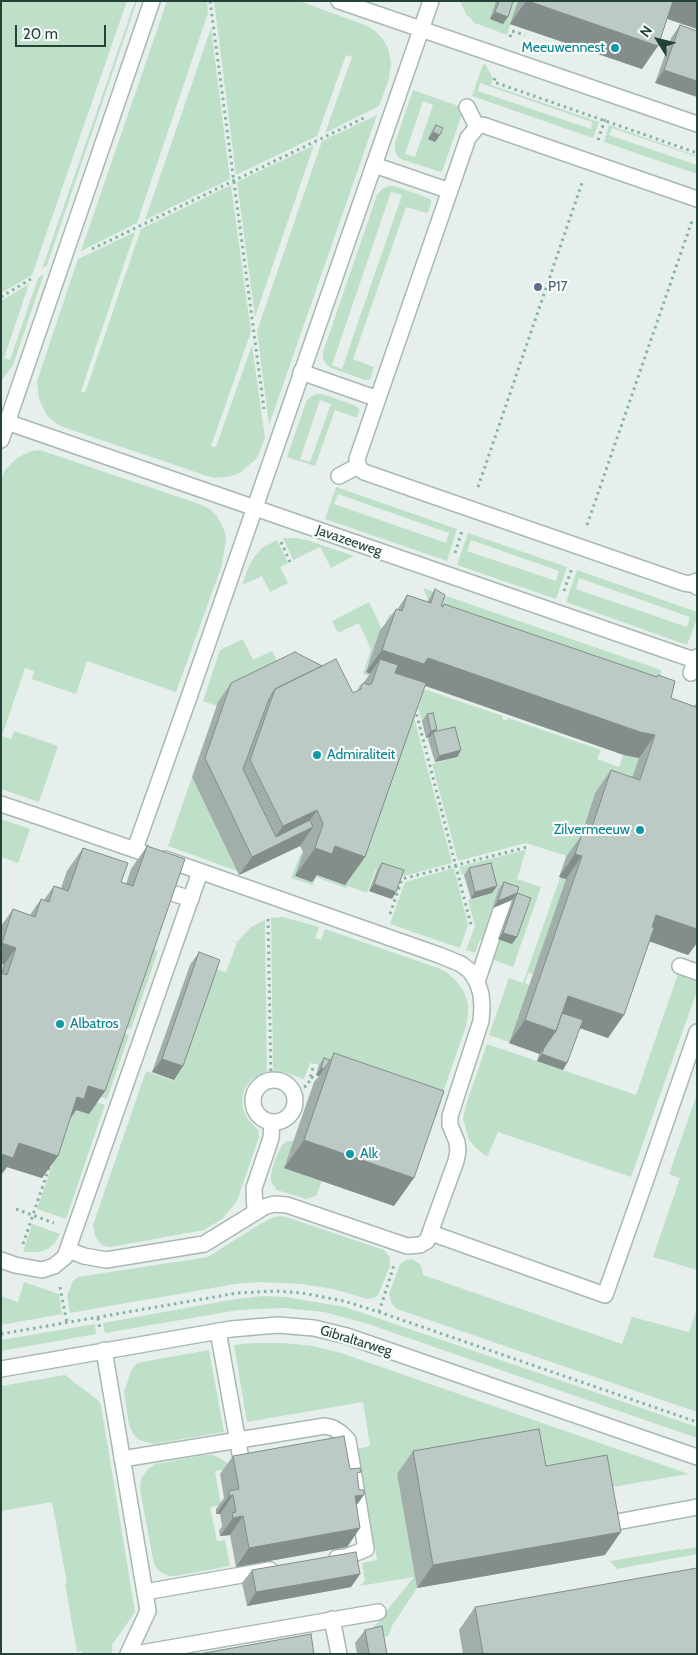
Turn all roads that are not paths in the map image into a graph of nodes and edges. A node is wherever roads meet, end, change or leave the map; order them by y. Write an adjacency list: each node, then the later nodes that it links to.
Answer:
1 (152, 1): 13 (street)
2 (339, 1): 4 (street)
3 (431, 1): 4 (street)
4 (421, 30): 6 (street); 8 (street)
5 (467, 107): 7 (street)
6 (697, 124)
7 (477, 127): 9 (street); 10 (street)
8 (374, 165): 9 (street); 11 (street)
9 (450, 191): 12 (street)
10 (697, 199)
11 (301, 372): 12 (street); 17 (street)
12 (378, 399): 15 (street)
13 (4, 421): 14 (street); 17 (street, Javazeeweg)
14 (1, 440)
15 (358, 466): 16 (street); 18 (street)
16 (339, 476)
17 (255, 509): 19 (street, Javazeeweg); 21 (street)
18 (696, 584)
19 (695, 663)
20 (1, 804): 21 (street)
21 (135, 849): 22 (street)
22 (200, 872): 25 (street); 28 (street)
23 (166, 891): 25 (street)
24 (508, 892): 28 (street)
25 (191, 899): 33 (street)
26 (680, 966): 27 (street)
27 (697, 972)
28 (477, 982): 32 (street)
29 (697, 1032): 32 (street)
30 (272, 1122): 30 (street); 31 (street)
31 (254, 1212): 32 (street); 33 (street)
32 (431, 1233)
33 (68, 1250): 34 (street)
34 (8, 1262)
35 (218, 1331): 36 (street, Gibraltarweg); 38 (street); 39 (street, Gibraltarweg)
36 (104, 1350): 37 (street, Gibraltarweg); 40 (street)
37 (1, 1369)
38 (238, 1440): 40 (street); 41 (street); 44 (street)
39 (697, 1457)
40 (122, 1459): 46 (street)
41 (242, 1470)
42 (697, 1507): 43 (street)
43 (606, 1524)
44 (327, 1560)
45 (289, 1567): 46 (street)
46 (145, 1592): 49 (street)
47 (378, 1612): 48 (street)
48 (332, 1619): 50 (street); 51 (street)
49 (128, 1654)
50 (135, 1654)
51 (338, 1654)

